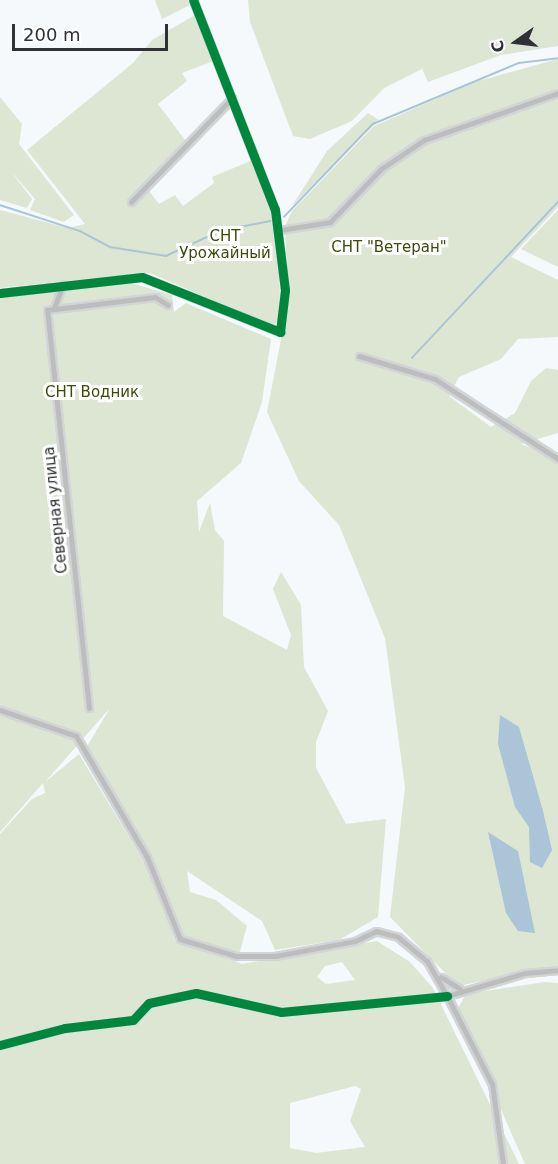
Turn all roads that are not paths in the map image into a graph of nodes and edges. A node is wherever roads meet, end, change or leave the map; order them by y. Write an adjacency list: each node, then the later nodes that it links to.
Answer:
1 (193, 0): 3 (street)
2 (558, 93): 5 (street)
3 (232, 98): 4 (street); 5 (street)
4 (131, 202)
5 (280, 230): 6 (street)
6 (63, 285): 7 (street); 9 (street)
7 (0, 293)
8 (168, 305): 9 (street)
9 (54, 308): 12 (street, Северная улица)
10 (359, 356): 11 (street)
11 (558, 459)
12 (89, 708)
13 (0, 710): 15 (street)
14 (558, 970): 16 (street)
15 (440, 976): 16 (street); 17 (street)
16 (459, 989): 17 (street)
17 (447, 996): 18 (street); 19 (street)
18 (0, 1045)
19 (503, 1164)

